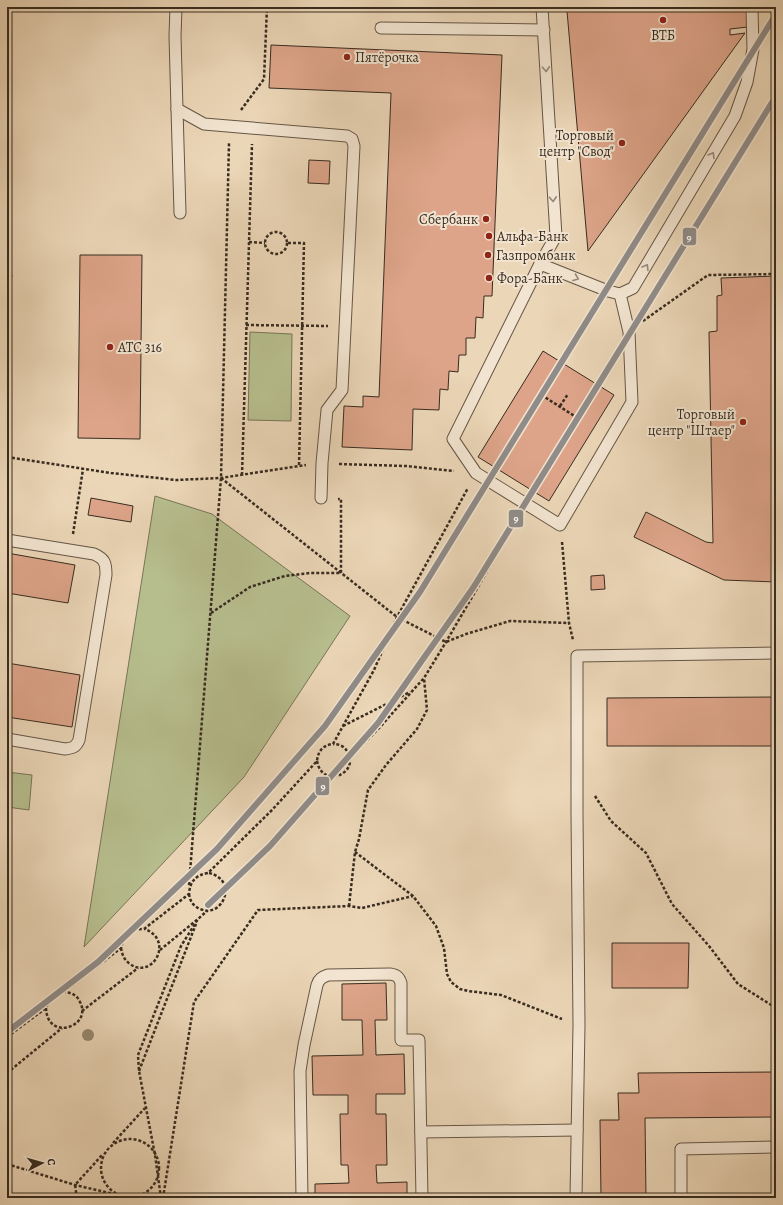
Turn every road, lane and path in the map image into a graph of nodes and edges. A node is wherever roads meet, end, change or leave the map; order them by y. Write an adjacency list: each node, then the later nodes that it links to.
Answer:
1 (176, 7): 7 (lane)
2 (267, 7): 8 (path)
3 (542, 7): 6 (lane)
4 (752, 7): 17 (lane, one-way to 4)
5 (381, 28): 6 (lane)
6 (544, 30): 14 (lane, one-way to 14)
7 (177, 109): 8 (lane); 10 (lane)
8 (230, 126): 9 (lane); 31 (path)
9 (253, 128): 11 (path); 20 (lane)
10 (180, 213)
11 (249, 242): 12 (path); 18 (path)
12 (265, 243): 13 (path); 13 (path)
13 (288, 243): 19 (path)
14 (540, 264): 16 (lane, one-way to 16); 29 (lane)
15 (776, 274): 21 (path)
16 (608, 291): 17 (lane); 24 (path)
17 (620, 294): 21 (lane)
18 (246, 325): 19 (path); 30 (path)
19 (303, 325): 20 (path); 27 (path)
20 (345, 326): 26 (lane)
21 (629, 332): 34 (lane)
22 (612, 358): 24 (path)
23 (568, 394): 24 (path)
24 (560, 406)
25 (7, 457): 28 (path)
26 (322, 463): 27 (path); 29 (path); 32 (lane)
27 (300, 466): 30 (path)
28 (83, 469): 31 (path); 36 (path)
29 (476, 473): 33 (lane); 39 (path)
30 (242, 475): 31 (path)
31 (221, 478): 37 (path); 38 (path)
32 (321, 498): 37 (path)
33 (526, 504): 34 (lane); 41 (path)
34 (560, 525): 40 (path)
35 (7, 540): 36 (lane)
36 (70, 550): 47 (lane)
37 (341, 573): 38 (path); 39 (path)
38 (210, 613): 55 (path)
39 (397, 618): 41 (path); 46 (path)
40 (569, 623): 41 (path); 43 (path)
41 (446, 642): 44 (path)
42 (776, 653): 43 (lane)
43 (577, 656): 70 (lane)
44 (424, 678): 45 (path); 53 (path)
45 (412, 691): 46 (path); 49 (path)
46 (342, 726): 48 (path)
47 (7, 739)
48 (333, 744): 49 (path); 50 (path)
49 (350, 758): 51 (path)
50 (317, 761): 51 (path); 54 (path)
51 (332, 777): 56 (path)
52 (594, 794): 68 (path)
53 (355, 852): 58 (path); 59 (path)
54 (208, 873): 55 (path); 56 (path)
55 (189, 888): 57 (path)
56 (226, 890): 60 (path)
57 (189, 894): 60 (path); 62 (path)
58 (413, 896): 59 (path); 70 (path)
59 (349, 906): 87 (path)
60 (207, 910): 61 (path)
61 (198, 919): 64 (path); 73 (path); 73 (path)
62 (144, 929): 63 (path); 64 (path)
63 (121, 948): 65 (path); 66 (path)
64 (160, 950): 65 (path)
65 (138, 967): 69 (path)
66 (65, 992): 67 (path); 69 (path)
67 (46, 1008): 71 (path); 72 (path)
68 (776, 1008)
69 (82, 1011): 71 (path)
70 (579, 1026): 76 (lane)
71 (63, 1028): 74 (path)
72 (7, 1037)
73 (139, 1071): 75 (path)
74 (7, 1073)
75 (145, 1108): 79 (path); 80 (path)
76 (577, 1130): 77 (lane); 90 (lane)
77 (421, 1132): 88 (lane); 89 (lane)
78 (776, 1148): 91 (lane)
79 (106, 1151): 80 (path); 83 (path); 84 (path)
80 (155, 1155): 82 (path)
81 (7, 1164): 83 (path)
82 (158, 1174): 84 (path); 87 (path)
83 (74, 1185): 84 (path); 85 (path)
84 (130, 1197): 86 (path)
85 (77, 1198)
86 (135, 1198)
87 (162, 1198)
88 (302, 1198)
89 (422, 1198)
90 (576, 1198)
91 (681, 1198)

